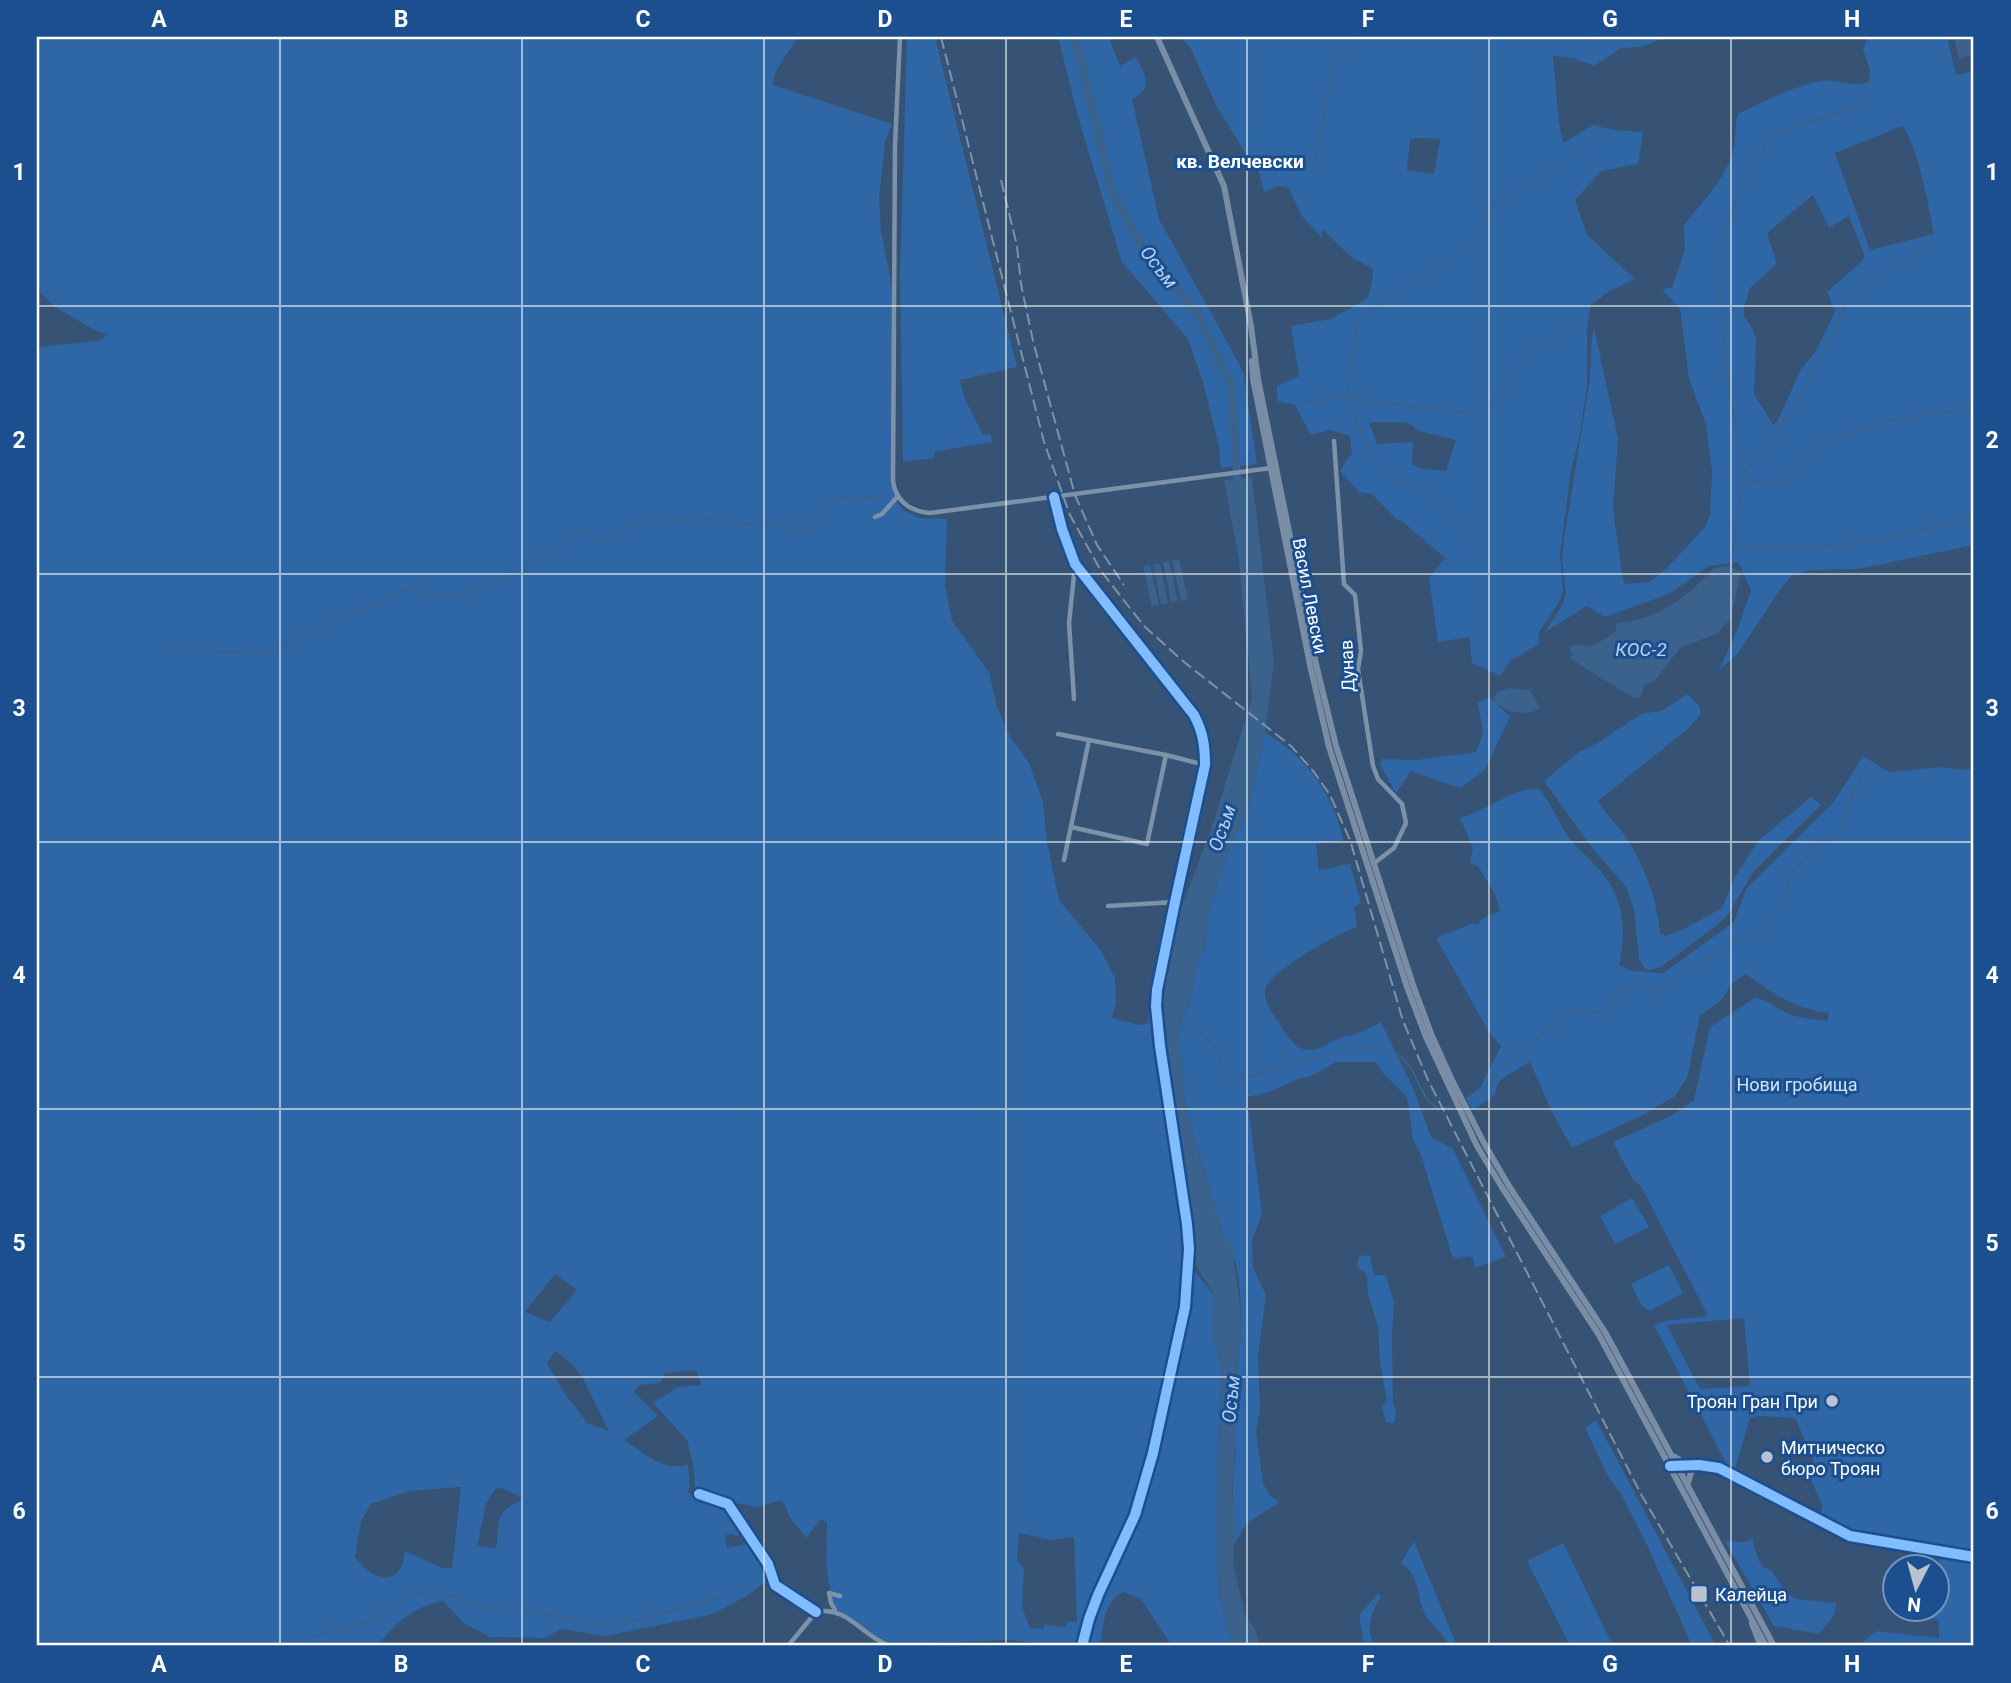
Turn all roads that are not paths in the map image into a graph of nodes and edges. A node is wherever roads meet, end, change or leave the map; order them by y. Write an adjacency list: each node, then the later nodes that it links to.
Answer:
1 (900, 37): 5 (street)
2 (1157, 37): 4 (main road, Васил Левски)
3 (1334, 441): 16 (street, Дунав)
4 (1274, 468): 6 (street); 16 (main road, Васил Левски)
5 (898, 496): 6 (street); 7 (street)
6 (1054, 497): 8 (street)
7 (875, 517)
8 (1075, 564): 9 (street); 13 (street)
9 (1074, 699)
10 (1058, 734): 11 (street)
11 (1089, 740): 12 (street); 14 (street)
12 (1166, 755): 13 (street); 14 (street)
13 (1205, 765): 17 (street)
14 (1071, 827): 15 (street)
15 (1064, 860)
16 (1370, 865): 19 (main road); 21 (main road)
17 (1175, 902): 18 (street); 33 (street)
18 (1108, 906)
19 (1673, 1456): 20 (main road); 21 (main road)
20 (1699, 1465): 21 (street); 22 (main road); 24 (street)
21 (1674, 1466): 22 (main road); 26 (main road)
22 (1688, 1485): 36 (main road)
23 (699, 1494): 28 (street)
24 (1974, 1556)
25 (841, 1595): 27 (street)
26 (1743, 1603): 34 (street); 35 (main road)
27 (835, 1611): 28 (street); 30 (street)
28 (816, 1612): 29 (street)
29 (788, 1646)
30 (890, 1646)
31 (975, 1646): 32 (street)
32 (1016, 1646)
33 (1082, 1646)
34 (1760, 1646)
35 (1766, 1646)
36 (1774, 1646)

